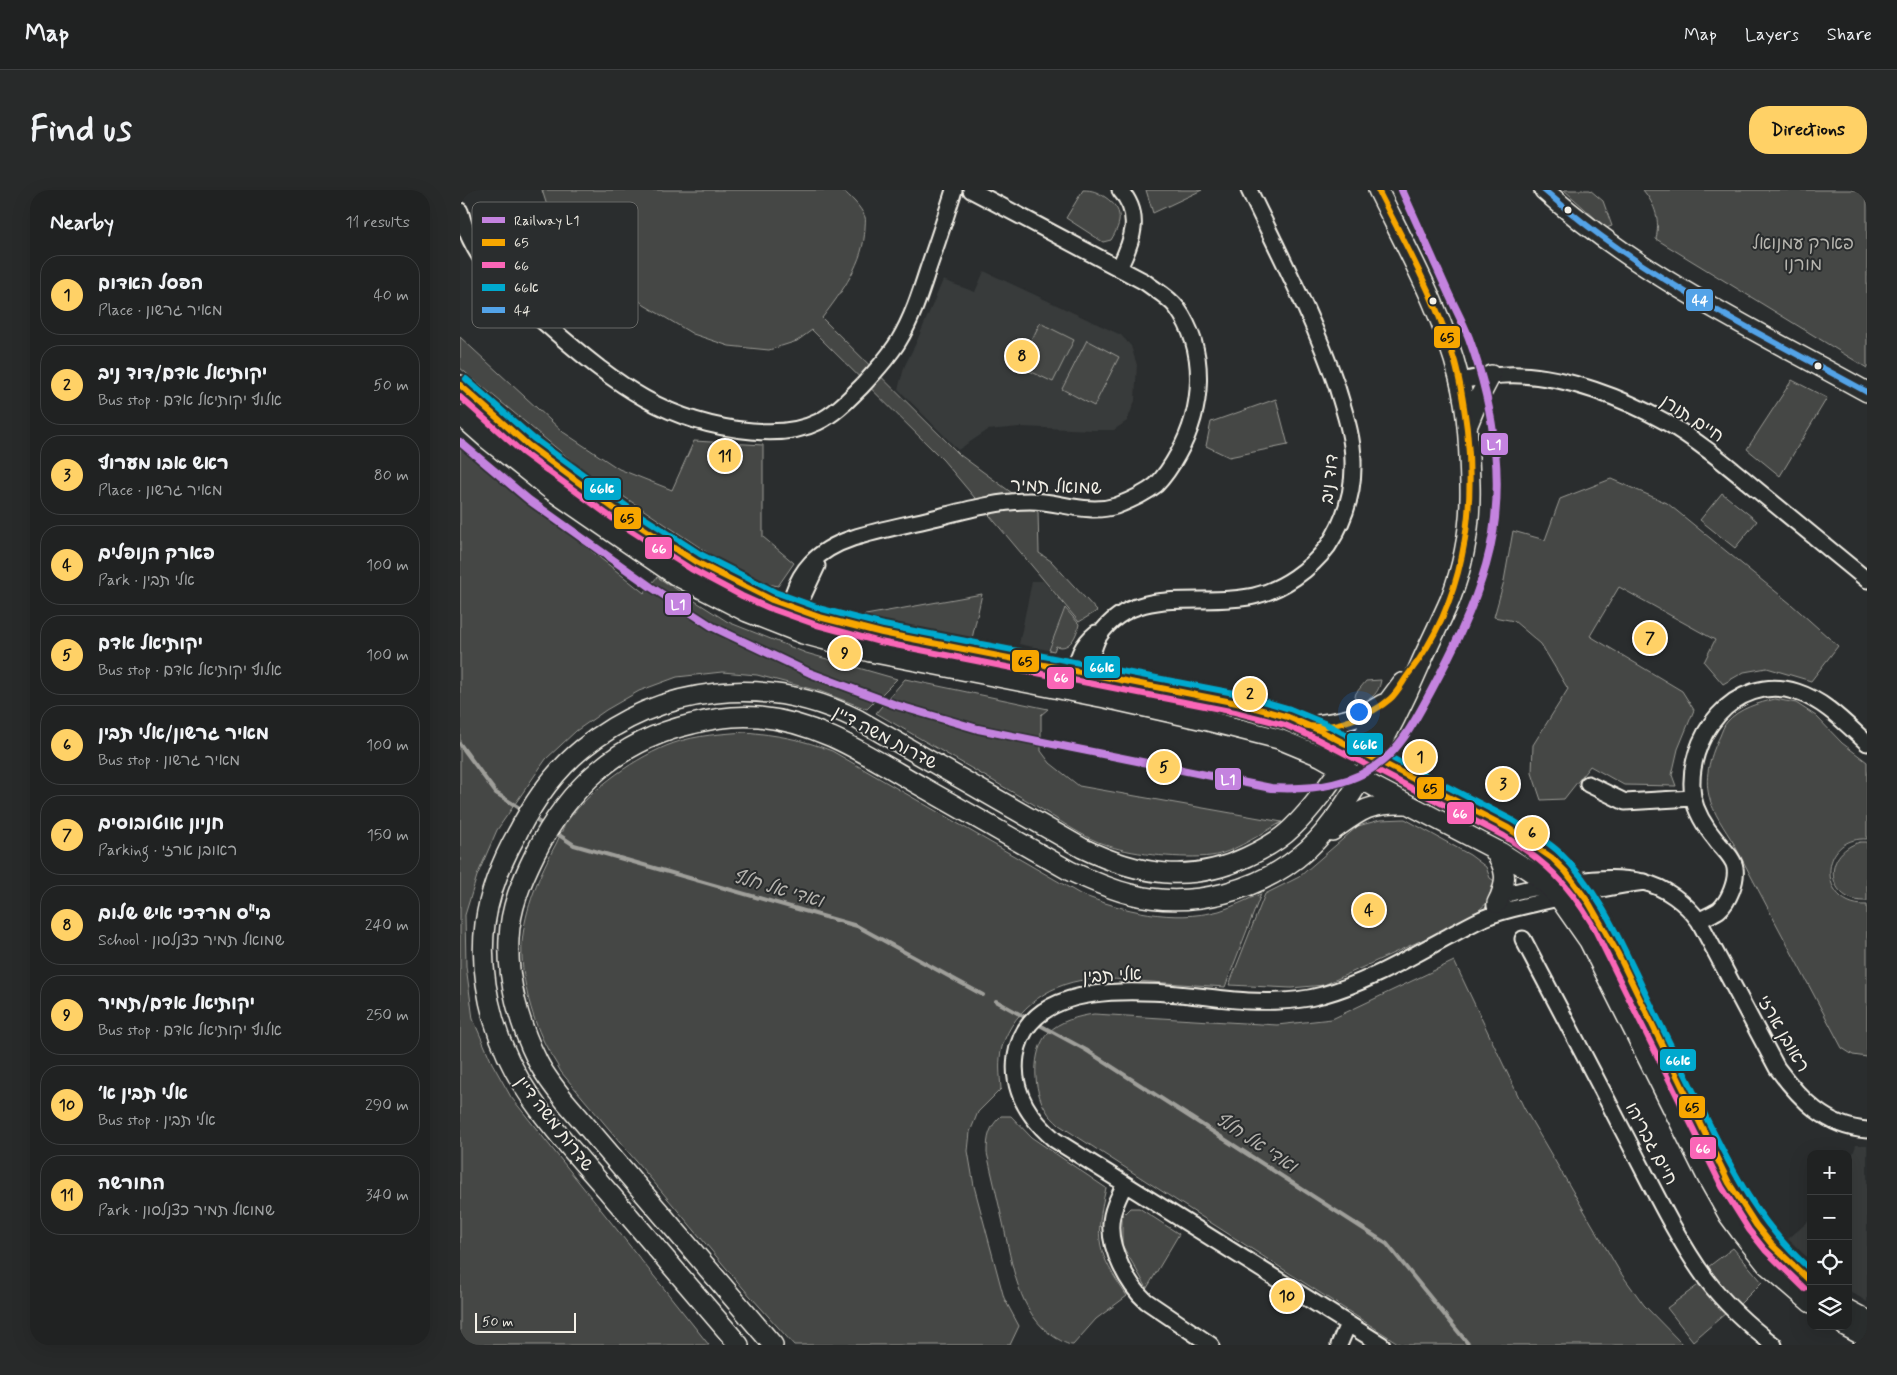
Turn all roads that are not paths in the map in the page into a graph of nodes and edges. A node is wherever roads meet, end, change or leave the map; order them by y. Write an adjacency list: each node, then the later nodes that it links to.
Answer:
1 (954, 190): 10 (street)
2 (971, 190): 9 (street, שמואל תמיר)
3 (1120, 190): 9 (street)
4 (1249, 190): 21 (street, דוד ניב)
5 (1378, 190): 12 (street, שדרות משה דיין)
6 (1544, 190): 14 (street)
7 (460, 211): 8 (street)
8 (472, 244)
9 (1119, 268): 18 (street, שמואל תמיר)
10 (551, 328)
11 (1491, 375): 12 (street, חיים תורן); 16 (street); 17 (street, חיים תורן)
12 (1460, 381): 16 (street, שדרות משה דיין)
13 (460, 385): 18 (street)
14 (1867, 392)
15 (460, 414): 19 (street)
16 (1467, 428): 20 (street, שדרות משה דיין)
17 (1867, 580)
18 (793, 608): 19 (street, שמואל תמיר); 21 (street)
19 (786, 628): 22 (street)
20 (1428, 647): 23 (street, שדרות משה דיין); 26 (street, שדרות משה דיין)
21 (1081, 674): 22 (street, דוד ניב); 24 (street)
22 (1077, 692): 27 (street)
23 (1390, 700): 24 (street); 26 (street, שדרות משה דיין)
24 (1309, 726): 26 (street)
25 (1867, 743): 31 (street)
26 (1365, 755): 27 (street); 28 (street); 29 (street, שדרות משה דיין)
27 (1340, 768): 29 (street); 33 (street, שדרות משה דיין)
28 (1391, 769): 29 (street); 36 (street)
29 (1362, 780): 32 (street); 33 (street); 35 (street, שדרות משה דיין)
30 (1588, 784): 31 (street)
31 (1693, 798): 40 (street)
32 (1408, 804): 34 (street); 35 (street)
33 (1313, 805): 51 (street, שדרות משה דיין)
34 (1492, 848): 37 (street); 38 (street)
35 (1307, 850): 52 (street, שדרות משה דיין)
36 (1577, 887): 37 (street, ראובן ארזי); 40 (street, ראובן ארזי); 44 (street)
37 (1554, 892): 38 (street, אלי תבין); 39 (street, אלי תבין); 45 (street)
38 (1497, 903): 39 (street, אלי תבין)
39 (1484, 918): 43 (street, אלי תבין)
40 (1699, 921): 42 (street, ראובן ארזי)
41 (1523, 939): 56 (street, חיים גבריהו)
42 (1867, 1130)
43 (1124, 1184): 48 (street, אלי תבין); 53 (street)
44 (1807, 1279)
45 (1807, 1300)
46 (1852, 1312): 47 (street)
47 (1867, 1320)
48 (1348, 1324): 54 (street); 55 (street, אלי תבין)
49 (1852, 1329): 50 (street)
50 (1867, 1338)
51 (739, 1345)
52 (773, 1345)
53 (1211, 1345)
54 (1339, 1345)
55 (1382, 1345)
56 (1774, 1345)

